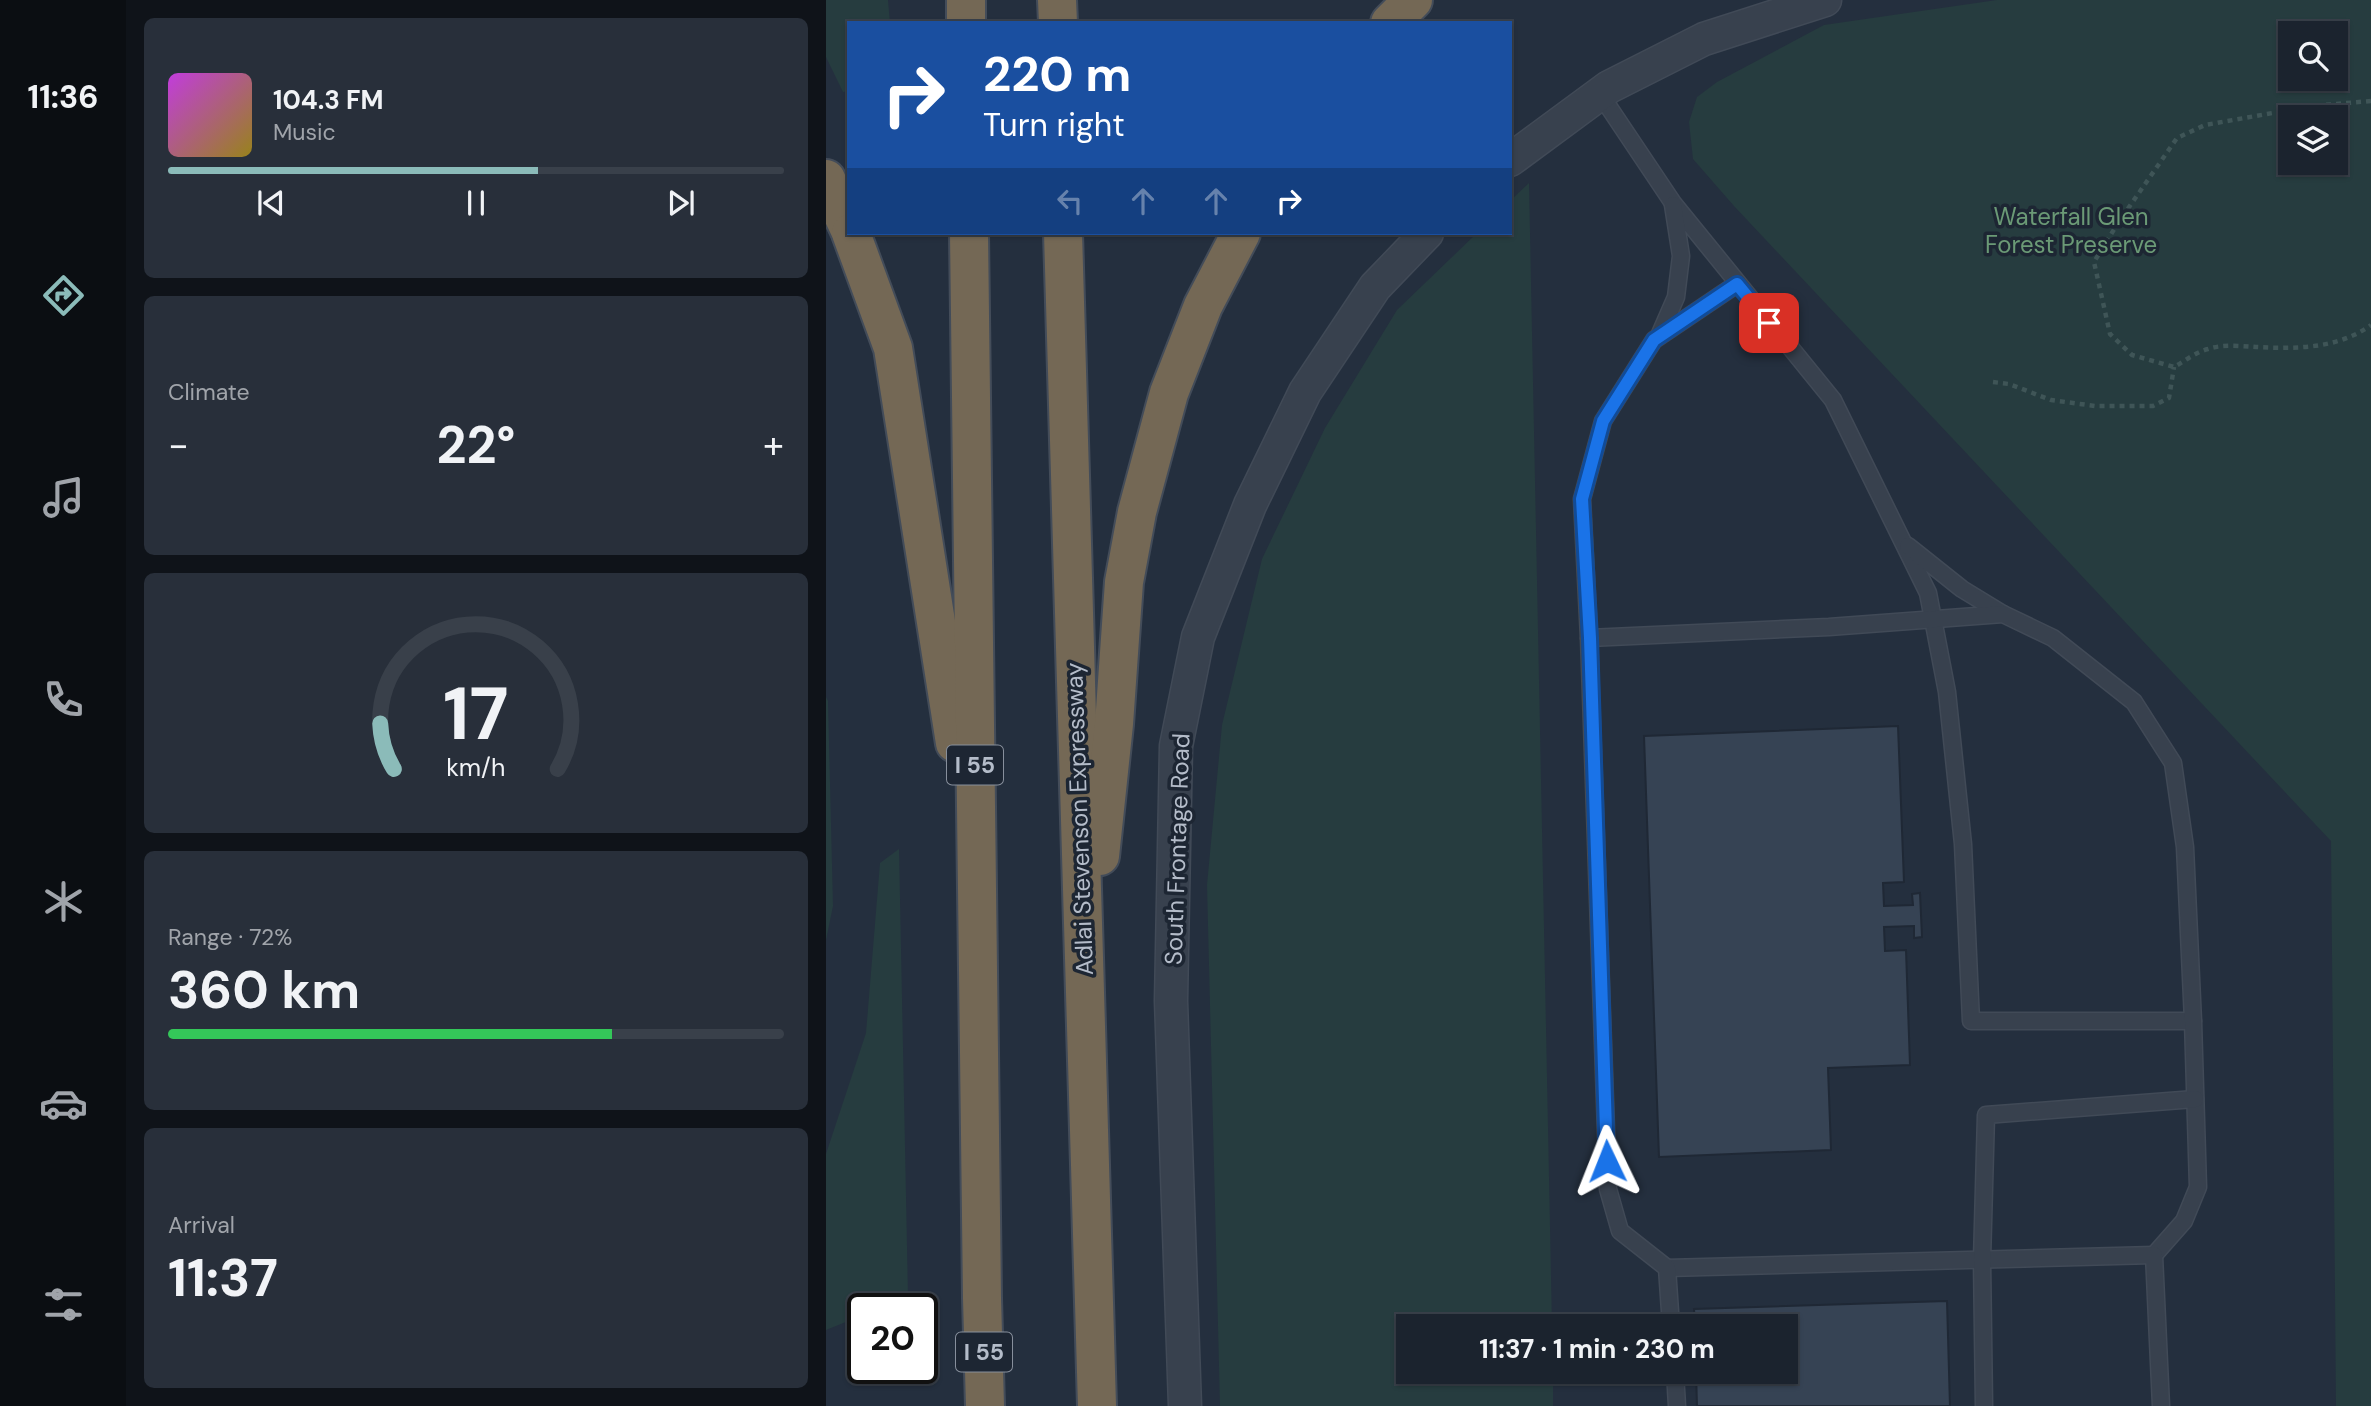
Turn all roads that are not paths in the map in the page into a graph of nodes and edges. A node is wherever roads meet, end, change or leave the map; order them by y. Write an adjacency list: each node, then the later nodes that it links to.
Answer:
1 (966, 0): 5 (highway)
2 (1057, 0): 6 (highway)
3 (1413, 0): 7 (highway)
4 (1825, 0): 8 (street)
5 (966, 21)
6 (1058, 21)
7 (1392, 21)
8 (1600, 94): 9 (street); 11 (lane)
9 (1512, 159)
10 (826, 179): 12 (highway)
11 (1673, 203): 18 (lane); 19 (lane)
12 (847, 224)
13 (852, 235): 24 (highway)
14 (968, 235): 24 (highway, I 55)
15 (1063, 235): 25 (highway, Adlai Stevenson Expressway)
16 (1240, 235): 25 (highway)
17 (1425, 235): 35 (street, South Frontage Road)
18 (1737, 284): 19 (lane); 20 (lane)
19 (1659, 337): 23 (lane)
20 (1903, 542): 21 (lane); 22 (lane)
21 (2003, 614): 22 (lane); 26 (lane)
22 (1933, 620): 23 (lane); 26 (lane)
23 (1590, 638): 30 (lane)
24 (976, 865): 33 (highway, I 55)
25 (1084, 1007): 34 (highway, Adlai Stevenson Expressway)
26 (2193, 1021): 27 (lane)
27 (2195, 1099): 28 (lane); 29 (lane)
28 (2154, 1255): 29 (lane); 38 (lane)
29 (1982, 1260): 30 (lane); 37 (lane)
30 (1667, 1268): 31 (lane)
31 (1670, 1314)
32 (1676, 1384): 36 (lane)
33 (985, 1406)
34 (1097, 1406)
35 (1185, 1406)
36 (1677, 1406)
37 (1984, 1406)
38 (2161, 1406)

